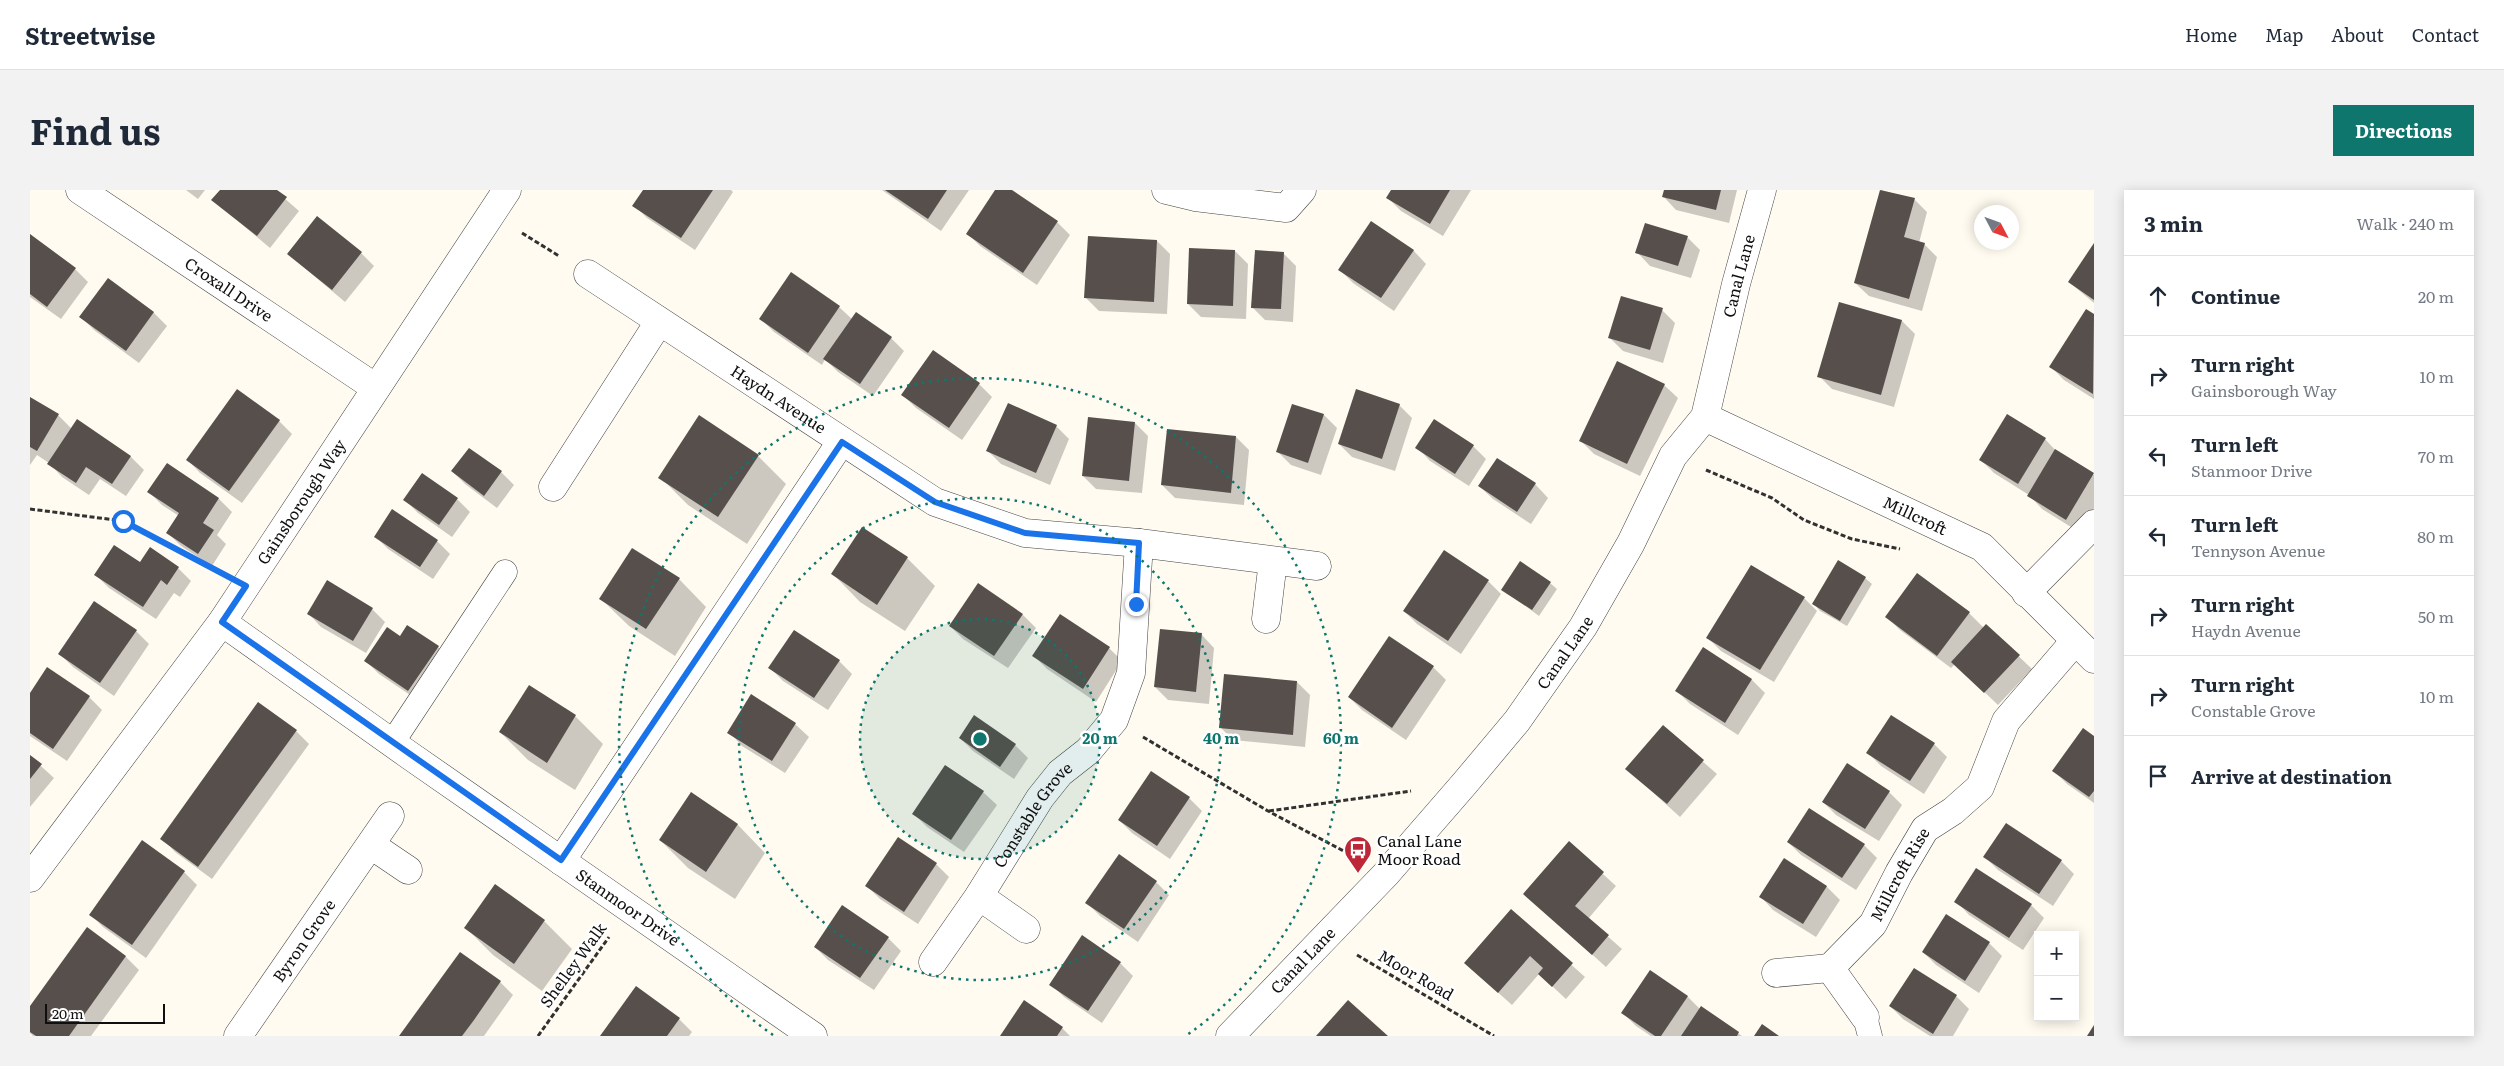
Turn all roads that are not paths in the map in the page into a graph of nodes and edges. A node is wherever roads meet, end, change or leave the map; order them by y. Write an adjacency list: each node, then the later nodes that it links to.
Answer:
1 (80, 190): 8 (street, Croxall Drive)
2 (507, 190): 8 (street, Gainsborough Way)
3 (1166, 190): 4 (street)
4 (1302, 190)
5 (1762, 190): 9 (street, Canal Lane)
6 (588, 274): 7 (street, Haydn Avenue)
7 (659, 322): 10 (street, Haydn Avenue); 11 (street)
8 (376, 388): 19 (street, Gainsborough Way)
9 (1705, 417): 17 (street, Millcroft); 35 (street, Canal Lane)
10 (842, 442): 13 (street, Haydn Avenue); 24 (street)
11 (553, 487)
12 (2094, 524): 17 (street)
13 (1139, 543): 14 (street, Haydn Avenue); 27 (street, Constable Grove)
14 (1273, 561): 15 (street, Haydn Avenue); 18 (street)
15 (1317, 566)
16 (505, 572): 21 (lane)
17 (2026, 593): 20 (street, Millcroft)
18 (1266, 619)
19 (222, 622): 21 (street, Stanmoor Drive); 26 (street, Gainsborough Way)
20 (2084, 650): 30 (street, Millcroft Rise)
21 (392, 743): 24 (street, Stanmoor Drive)
22 (390, 816): 23 (street, Byron Grove)
23 (370, 845): 25 (street); 33 (street, Byron Grove)
24 (561, 860): 34 (street, Stanmoor Drive)
25 (408, 870)
26 (30, 878)
27 (979, 896): 28 (street); 29 (street, Constable Grove)
28 (1026, 929)
29 (933, 962)
30 (1830, 968): 31 (street); 32 (street)
31 (1776, 973)
32 (1868, 1027)
33 (238, 1036)
34 (813, 1036)
35 (1230, 1036)

